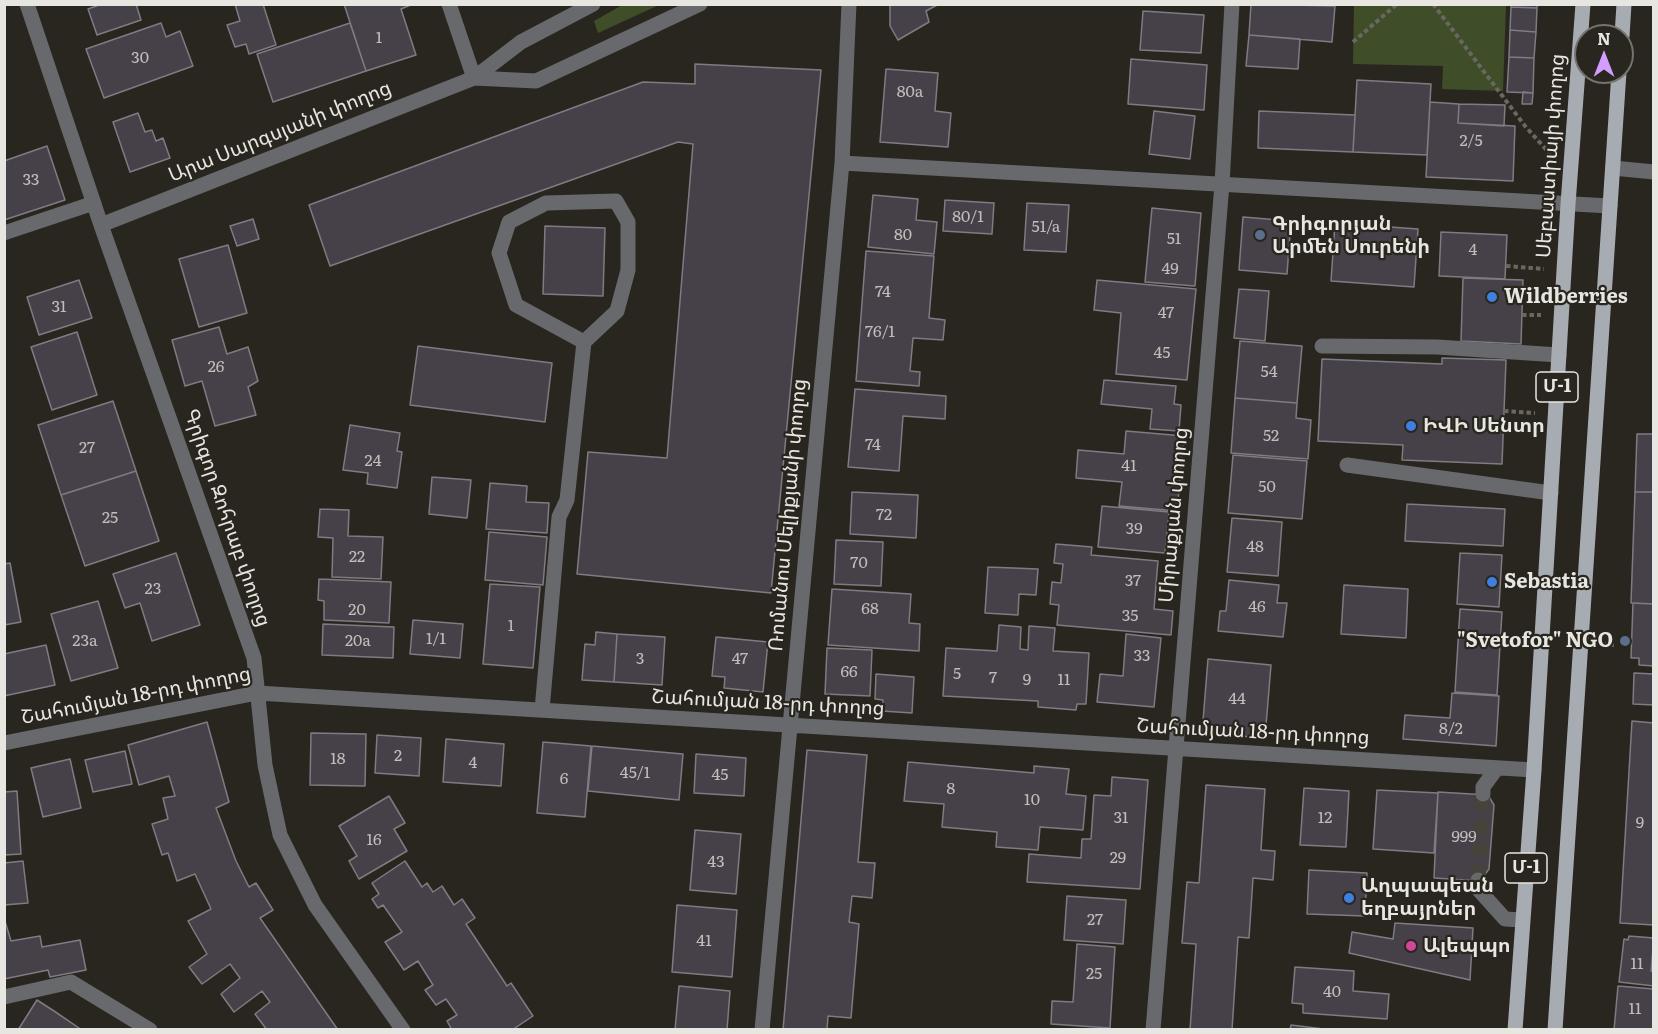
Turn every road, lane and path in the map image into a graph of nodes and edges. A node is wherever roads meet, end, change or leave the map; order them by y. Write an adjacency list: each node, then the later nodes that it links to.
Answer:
1 (27, 4): 20 (street, Գրիգոր Զոհրաբ փողոց)
2 (449, 4): 13 (street)
3 (593, 4): 13 (street, Արա Սարգսյանի փողոց)
4 (700, 4): 13 (street, Արա Սարգսյանի փողոց)
5 (849, 4): 16 (street, Ռոմանոս Մելիքյանի փողոց)
6 (1232, 4): 19 (street, Միրաքյան փողոց)
7 (1397, 4): 12 (path)
8 (1433, 4): 15 (path)
9 (1583, 4): 21 (main road, Սեբաստիայի փողոց / Մ-1)
10 (1624, 4): 11 (main road)
11 (1623, 24)
12 (1353, 42)
13 (474, 78): 23 (street, Արա Սարգսյանի փողոց)
14 (1618, 84): 17 (main road, Մ-1)
15 (1551, 155)
16 (842, 163): 19 (street); 40 (street, Ռոմանոս Մելիքյանի փողոց)
17 (1613, 168): 18 (street); 22 (main road, Մ-1)
18 (1653, 172)
19 (1222, 184): 21 (street); 42 (street, Միրաքյան փողոց)
20 (94, 203): 23 (street, Գրիգոր Զոհրաբ փողոց); 24 (street)
21 (1568, 204): 22 (street); 31 (main road, Սեբաստիայի փողոց / Մ-1)
22 (1610, 206): 54 (main road, Մ-1)
23 (101, 225): 38 (street, Գրիգոր Զոհրաբ փողոց)
24 (4, 233)
25 (1506, 266): 26 (path)
26 (1544, 269)
27 (1522, 315): 28 (path)
28 (1541, 315)
29 (584, 342): 29 (street); 39 (street)
30 (1322, 346): 31 (street)
31 (1559, 355): 35 (main road, Սեբաստիայի փողոց / Մ-1)
32 (1504, 411): 33 (path)
33 (1535, 413)
34 (1347, 465): 35 (street)
35 (1551, 493): 44 (main road, Սեբաստիայի փողոց / Մ-1)
36 (1598, 644): 37 (path)
37 (1614, 645)
38 (257, 693): 39 (street, Շահումյան 18-րդ փողոց); 41 (street, Շահումյան 18-րդ փողոց); 50 (street, Գրիգոր Զոհրաբ փողոց)
39 (542, 710): 40 (street, Շահումյան 18-րդ փողոց)
40 (790, 725): 42 (street, Շահումյան 18-րդ փողոց); 51 (street, Ռոմանոս Մելիքյանի փողոց)
41 (4, 743)
42 (1176, 749): 43 (street, Շահումյան 18-րդ փողոց); 52 (street, Միրաքյան փողոց)
43 (1497, 768): 44 (street, Շահումյան 18-րդ փողոց); 45 (street)
44 (1534, 770): 47 (main road, Սեբաստիայի փողոց / Մ-1)
45 (1483, 794)
46 (1478, 880): 47 (street)
47 (1522, 920): 53 (main road, Սեբաստիայի փողոց / Մ-1)
48 (4, 997): 49 (street)
49 (150, 1029)
50 (403, 1029)
51 (762, 1029)
52 (1153, 1029)
53 (1515, 1029)
54 (1555, 1029)

